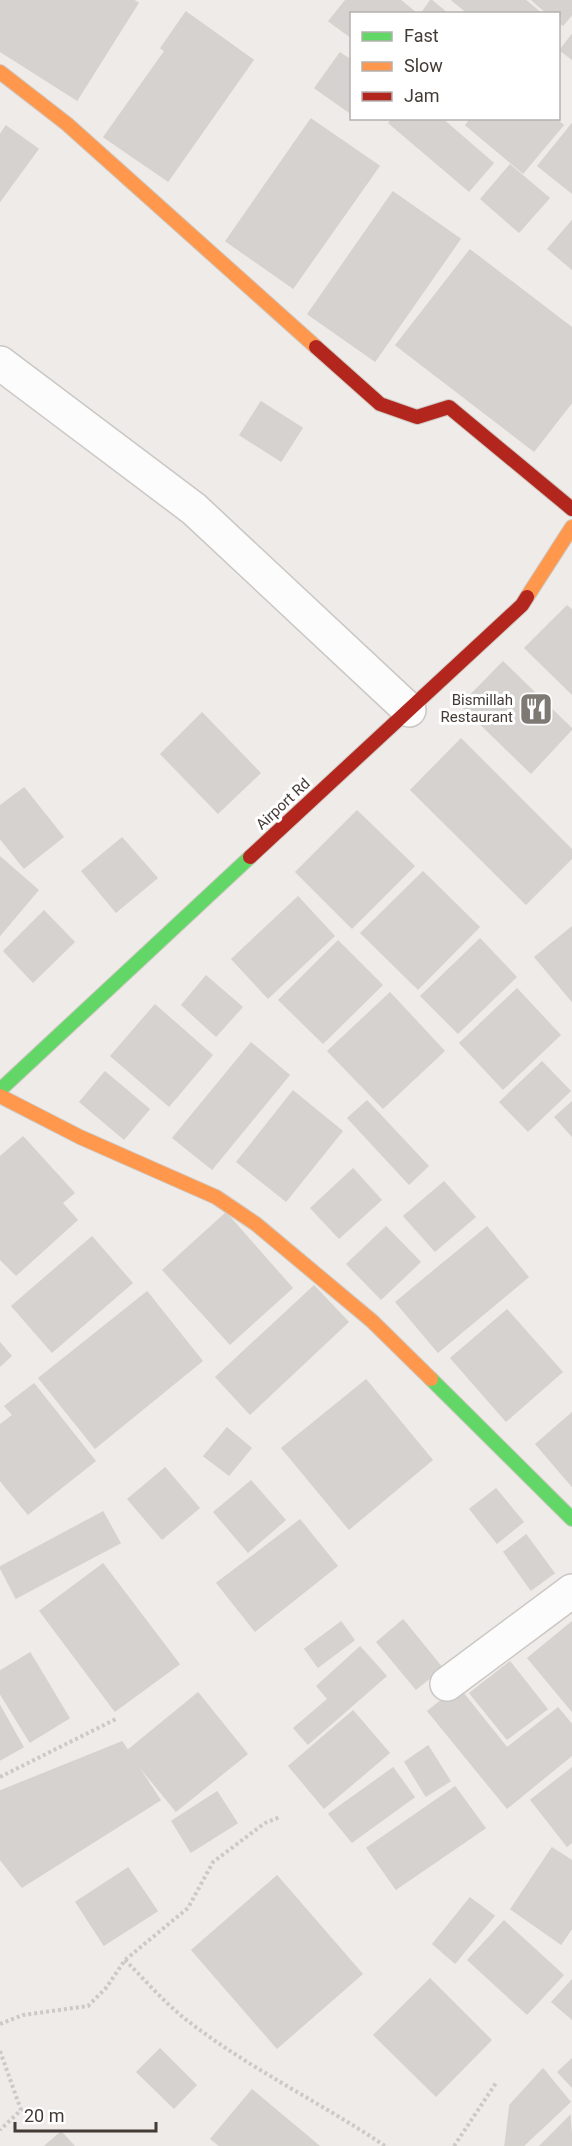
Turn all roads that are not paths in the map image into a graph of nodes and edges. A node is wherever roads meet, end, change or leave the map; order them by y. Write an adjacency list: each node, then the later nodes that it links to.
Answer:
1 (0, 72): 3 (street)
2 (0, 363): 5 (street)
3 (572, 509)
4 (572, 527): 5 (street, Airport Rd)
5 (409, 710): 6 (street, Airport Rd)
6 (0, 1090)
7 (0, 1096): 8 (street)
8 (572, 1519)
9 (572, 1591): 10 (street)
10 (447, 1684)

